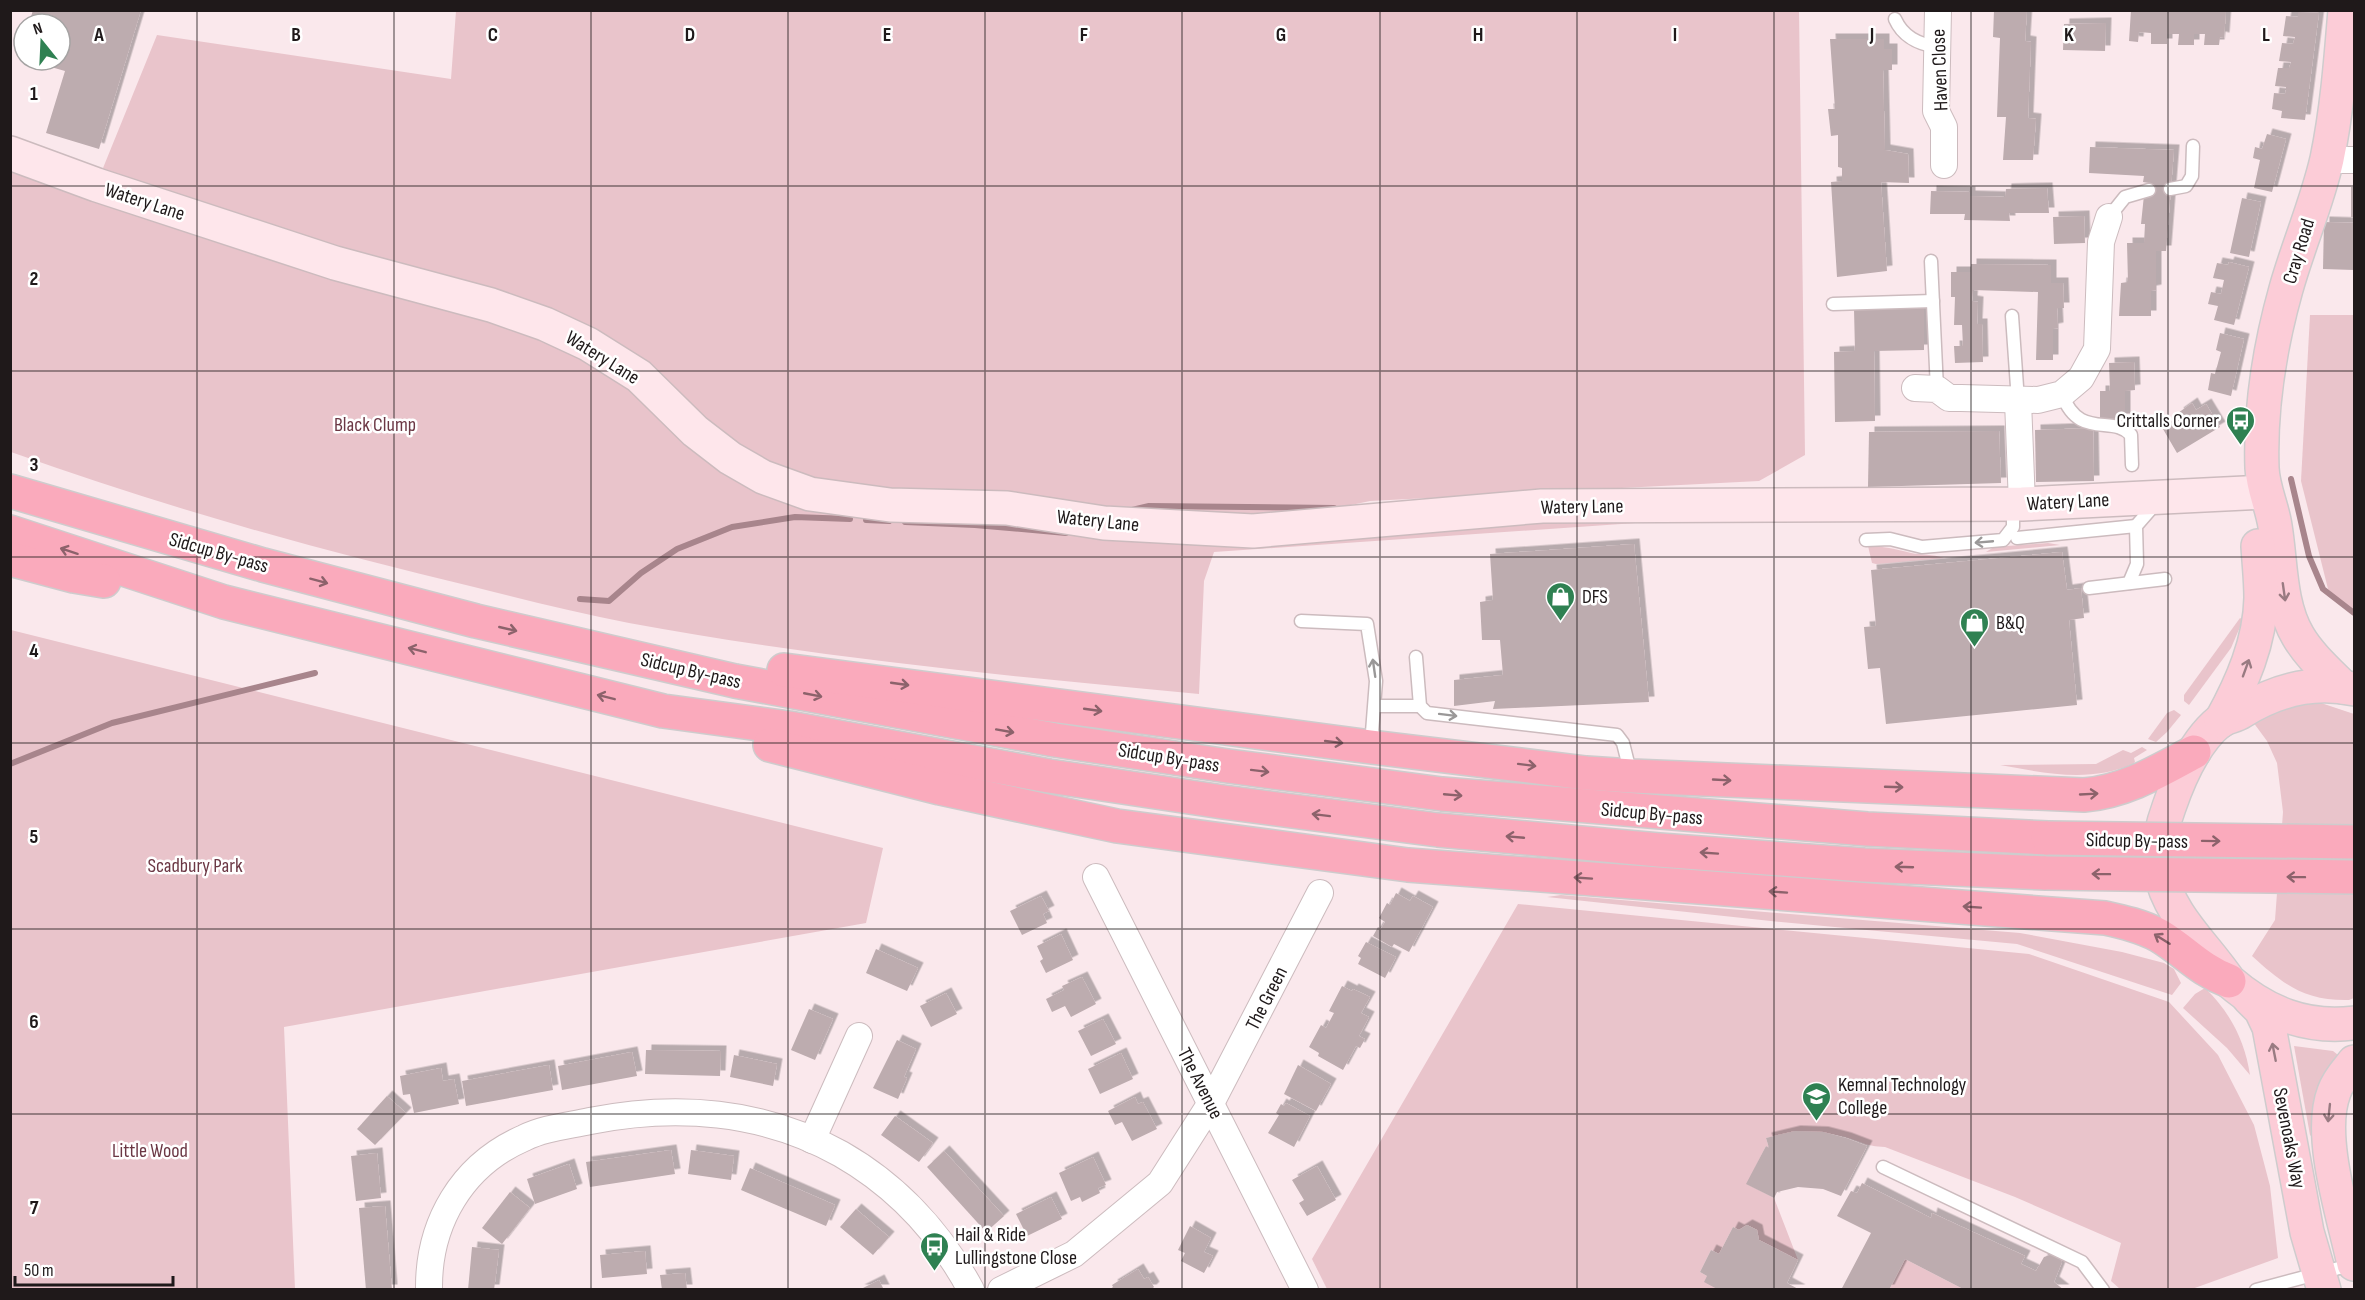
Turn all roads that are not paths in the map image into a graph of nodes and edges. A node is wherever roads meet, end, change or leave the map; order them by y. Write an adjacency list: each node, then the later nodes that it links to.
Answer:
1 (1938, 10): 4 (street, Haven Close)
2 (2345, 10): 7 (main road, Cray Road)
3 (1895, 18): 4 (lane)
4 (1937, 47): 8 (street, Haven Close)
5 (2193, 146): 9 (lane)
6 (10, 153): 24 (street, Watery Lane)
7 (2341, 160): 22 (main road, Cray Road)
8 (1944, 165)
9 (2170, 189)
10 (2149, 190): 11 (lane)
11 (2109, 217): 17 (street)
12 (1931, 261): 13 (lane)
13 (1933, 301): 14 (lane); 16 (lane)
14 (1833, 304)
15 (2012, 316): 18 (lane)
16 (1926, 389): 18 (street)
17 (2062, 394): 18 (street); 19 (lane)
18 (2018, 401): 24 (street)
19 (2132, 465)
20 (10, 471): 30 (highway)
21 (10, 491): 30 (highway, Sidcup By-pass)
22 (2265, 492): 23 (street, Watery Lane); 38 (main road, Cray Road, one-way to 38); 42 (main road, Cray Road, one-way to 22)
23 (2162, 496): 24 (street, Watery Lane); 25 (lane)
24 (2017, 504): 28 (lane, one-way to 28)
25 (2136, 526): 27 (lane); 32 (lane)
26 (10, 532): 34 (highway, Sidcup By-pass, one-way to 26)
27 (2017, 538)
28 (1866, 540)
29 (10, 559): 34 (highway)
30 (263, 565): 36 (highway, Sidcup By-pass, one-way to 36)
31 (2165, 579): 32 (lane)
32 (2129, 583): 33 (lane)
33 (2089, 588)
34 (224, 602): 41 (highway, Sidcup By-pass, one-way to 34)
35 (1300, 621): 39 (lane, one-way to 35)
36 (612, 652): 43 (highway, one-way to 43); 46 (highway, Sidcup By-pass, one-way to 46, bridge)
37 (1416, 657): 40 (lane)
38 (2349, 688): 42 (main road)
39 (1376, 706): 40 (lane); 43 (lane)
40 (1420, 706): 45 (lane, one-way to 45)
41 (663, 711): 48 (highway, Sidcup By-pass, one-way to 41, bridge); 50 (highway, one-way to 41)
42 (2221, 721): 44 (main road, Sevenoaks Way)
43 (1371, 747): 45 (highway, one-way to 45)
44 (2194, 752): 45 (highway, one-way to 44); 50 (main road, Sevenoaks Way)
45 (1632, 776)
46 (2355, 842)
47 (1096, 877): 54 (street, The Avenue)
48 (2355, 877)
49 (1320, 893): 54 (street, The Green)
50 (2236, 987): 51 (main road); 58 (main road, Sevenoaks Way, one-way to 50)
51 (2355, 1023)
52 (859, 1036): 55 (street)
53 (2355, 1062): 57 (main road, Sevenoaks Way, one-way to 57)
54 (1211, 1103): 63 (street, The Green); 64 (street, The Avenue)
55 (812, 1140): 61 (street); 62 (street)
56 (1883, 1167): 65 (lane)
57 (2351, 1231): 58 (street); 59 (main road, Sevenoaks Way)
58 (2307, 1232): 60 (main road, Sevenoaks Way)
59 (2355, 1264): 60 (lane)
60 (2322, 1281): 66 (lane)
61 (429, 1290)
62 (971, 1290)
63 (1001, 1290)
64 (1305, 1290)
65 (2103, 1290)
66 (2256, 1290)

